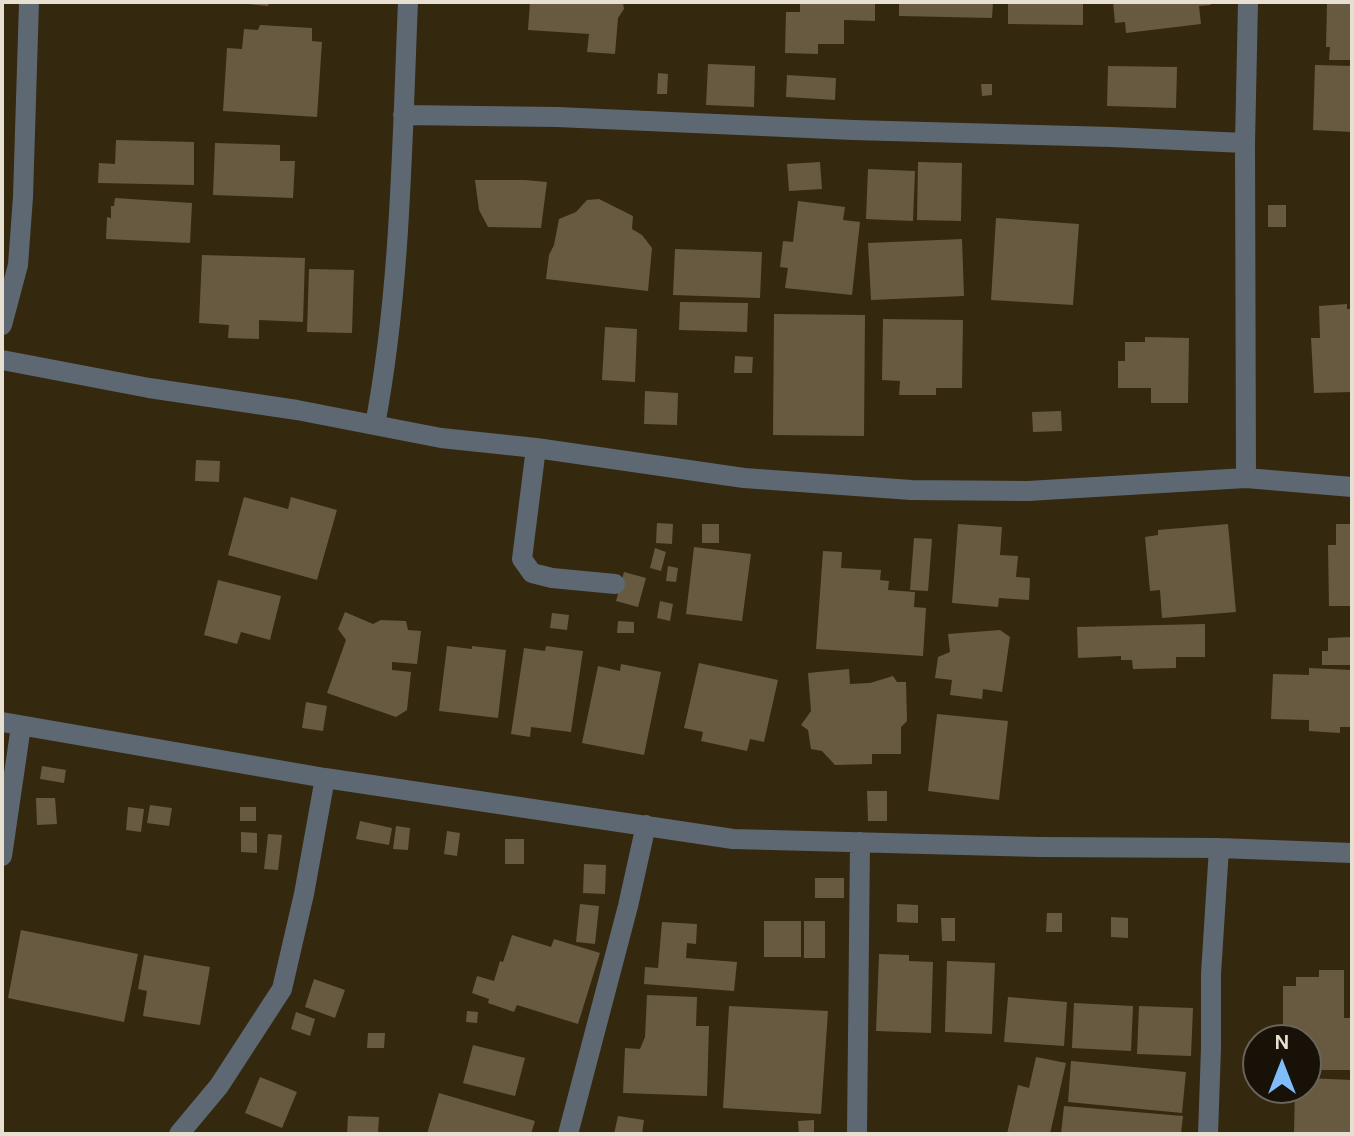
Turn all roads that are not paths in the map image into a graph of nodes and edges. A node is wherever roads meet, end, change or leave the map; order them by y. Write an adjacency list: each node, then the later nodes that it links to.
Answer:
1 (29, 2): 6 (street)
2 (408, 2): 4 (street)
3 (1248, 2): 5 (street)
4 (403, 115): 5 (street); 8 (street)
5 (1245, 143): 10 (street)
6 (2, 325)
7 (2, 360): 8 (street)
8 (375, 425): 9 (street)
9 (536, 448): 10 (street); 12 (street)
10 (1246, 478): 11 (street)
11 (1352, 487)
12 (615, 584)
13 (12, 724): 14 (street); 19 (street)
14 (325, 778): 15 (street); 20 (street)
15 (646, 825): 16 (street); 21 (street)
16 (860, 842): 17 (street); 22 (street)
17 (1219, 848): 18 (street); 23 (street)
18 (1352, 853)
19 (2, 856)
20 (179, 1134)
21 (568, 1134)
22 (857, 1134)
23 (1208, 1134)

